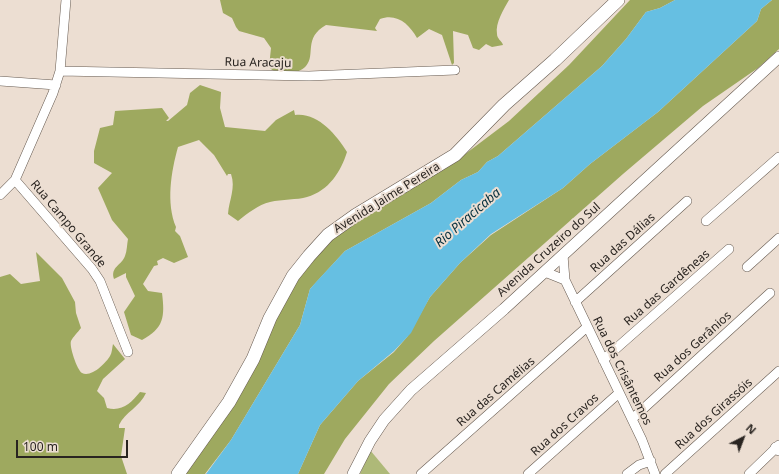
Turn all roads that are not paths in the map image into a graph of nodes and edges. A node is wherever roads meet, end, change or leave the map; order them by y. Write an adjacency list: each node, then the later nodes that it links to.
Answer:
1 (66, 0): 6 (street)
2 (605, 0): 30 (main road, Avenida Jaime Pereira)
3 (618, 0): 31 (main road, Avenida Jaime Pereira)
4 (779, 57): 16 (street, Avenida Cruzeiro do Sul)
5 (456, 70): 6 (street, Rua Aracaju)
6 (60, 71): 8 (street)
7 (0, 81): 8 (street)
8 (56, 85): 10 (street)
9 (779, 157): 13 (street)
10 (15, 180): 11 (street); 23 (street, Rua Campo Grande)
11 (0, 195)
12 (687, 200): 21 (street, Rua das Dálias)
13 (706, 221)
14 (779, 238): 17 (street)
15 (729, 249): 24 (street, Rua das Gardêneas)
16 (563, 255): 18 (street, Avenida Cruzeiro do Sul); 19 (street, Rua dos Crisântemos)
17 (747, 267)
18 (545, 272): 19 (street); 32 (street, Avenida Cruzeiro do Sul)
19 (565, 280): 21 (street, Rua dos Crisântemos)
20 (770, 293): 27 (street, Rua dos Gerânios)
21 (575, 302): 22 (street, Rua dos Crisântemos)
22 (587, 327): 24 (street, Rua dos Crisântemos); 33 (street, Rua das Camélias)
23 (128, 352)
24 (603, 360): 26 (street, Rua dos Crisântemos)
25 (779, 371): 37 (street, Rua dos Girassóis)
26 (619, 393): 27 (street, Rua dos Crisântemos); 34 (street, Rua dos Cravos)
27 (632, 419): 29 (street, Rua dos Crisântemos)
28 (778, 448): 38 (street)
29 (651, 461): 35 (street); 36 (street, Rua dos Crisântemos)
30 (167, 474)
31 (178, 474)
32 (353, 474)
33 (421, 474)
34 (528, 474)
35 (627, 474)
36 (655, 474)
37 (665, 474)
38 (749, 474)

